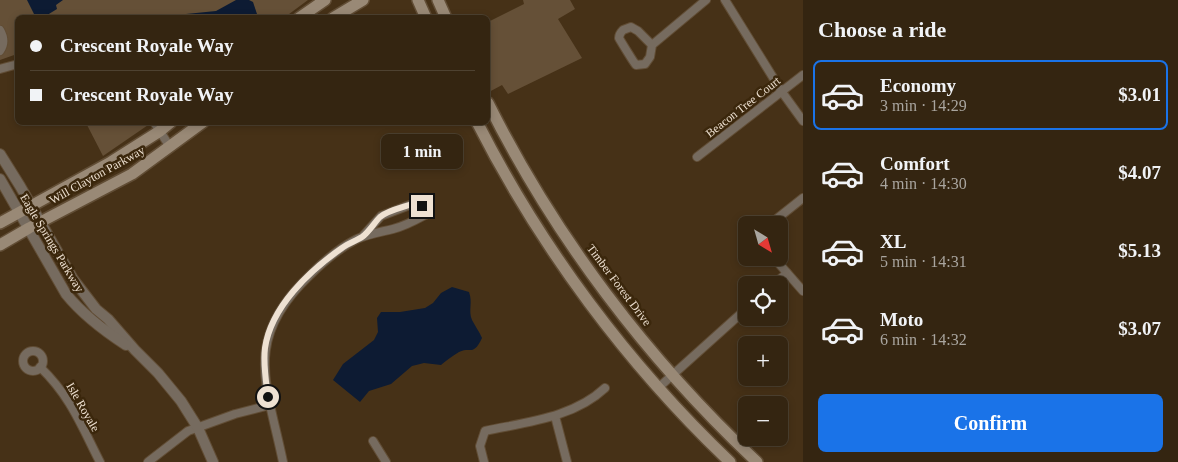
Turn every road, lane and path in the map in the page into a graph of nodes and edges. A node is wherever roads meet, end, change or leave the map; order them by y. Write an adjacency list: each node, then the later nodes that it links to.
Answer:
1 (325, 0): 7 (main road)
2 (363, 0): 8 (main road)
3 (418, 0): 9 (main road)
4 (438, 0): 10 (main road)
5 (706, 0): 12 (street)
6 (725, 0): 17 (street)
7 (303, 15)
8 (338, 15)
9 (425, 15)
10 (445, 15)
11 (0, 30): 13 (street)
12 (652, 45): 12 (street)
13 (0, 51)
14 (15, 65): 15 (street)
15 (1, 67)
16 (803, 75): 17 (street, Beacon Tree Court)
17 (782, 92): 19 (street); 25 (street, Beacon Tree Court)
18 (490, 107): 39 (main road, Timber Forest Drive)
19 (803, 121)
20 (199, 125): 23 (main road, Will Clayton Parkway)
21 (479, 125): 41 (main road)
22 (157, 127): 23 (street); 28 (main road, Will Clayton Parkway)
23 (170, 147): 31 (main road, Will Clayton Parkway)
24 (0, 154): 28 (street, Eagle Springs Parkway)
25 (697, 157)
26 (0, 179): 29 (street, Eagle Springs Parkway)
27 (803, 198): 30 (street)
28 (32, 207): 29 (main road, Will Clayton Parkway); 31 (street, Eagle Springs Parkway)
29 (20, 213): 32 (main road, Will Clayton Parkway); 33 (street, Eagle Springs Parkway)
30 (780, 216)
31 (40, 222): 33 (main road, Will Clayton Parkway); 43 (street, Eagle Springs Parkway)
32 (0, 223)
33 (29, 228): 35 (main road, Will Clayton Parkway); 43 (street, Eagle Springs Parkway)
34 (362, 237): 34 (street); 48 (street)
35 (0, 245)
36 (781, 266): 37 (street)
37 (787, 273): 38 (street); 40 (street)
38 (784, 276)
39 (599, 283): 41 (main road); 45 (main road, Timber Forest Drive)
40 (803, 291)
41 (584, 294): 47 (main road)
42 (738, 316): 45 (street)
43 (135, 350): 50 (street, Eagle Springs Parkway)
44 (40, 367): 52 (street, Isle Royale)
45 (672, 375): 47 (street); 60 (main road, Timber Forest Drive)
46 (605, 388): 49 (street)
47 (658, 388): 59 (main road)
48 (270, 405): 50 (street); 55 (street)
49 (555, 416): 57 (street); 58 (street)
50 (198, 428): 53 (street); 54 (street, Eagle Springs Parkway)
51 (372, 441): 56 (street)
52 (100, 462)
53 (148, 462)
54 (213, 462)
55 (283, 462)
56 (386, 462)
57 (484, 462)
58 (567, 462)
59 (730, 462)
60 (757, 462)

